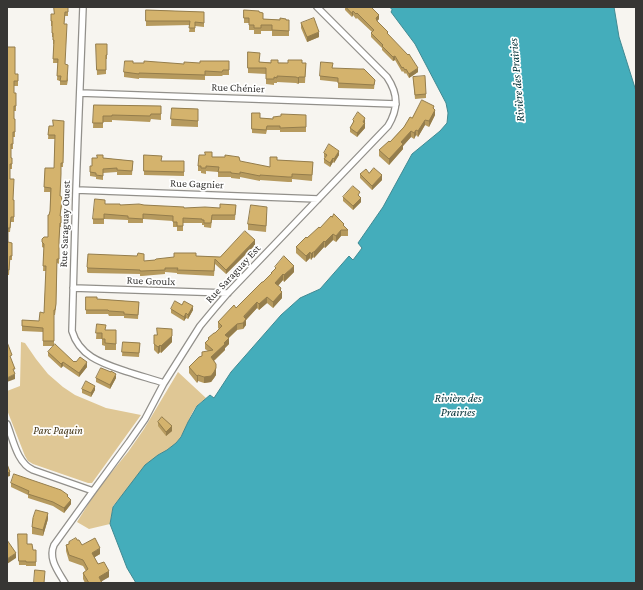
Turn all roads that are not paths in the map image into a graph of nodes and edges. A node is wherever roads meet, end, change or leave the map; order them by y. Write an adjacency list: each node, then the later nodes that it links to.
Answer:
1 (84, 7): 3 (street, Rue Saraguay Ouest)
2 (317, 7): 4 (street, Rue Saraguay Est)
3 (80, 93): 4 (street, Rue Chénier); 5 (street, Rue Saraguay Ouest)
4 (396, 104): 6 (street, Rue Saraguay Est)
5 (76, 190): 6 (street, Rue Gagnier); 7 (street, Rue Saraguay Ouest)
6 (318, 199): 8 (street, Rue Saraguay Est)
7 (73, 288): 8 (street, Rue Groulx); 9 (street, Rue Saraguay Ouest)
8 (228, 294): 9 (street, Rue Saraguay Est)
9 (164, 383): 11 (street, Rue Saraguay Est)
10 (7, 424): 11 (street)
11 (93, 491): 12 (street, Rue Saraguay Est)
12 (65, 583)

